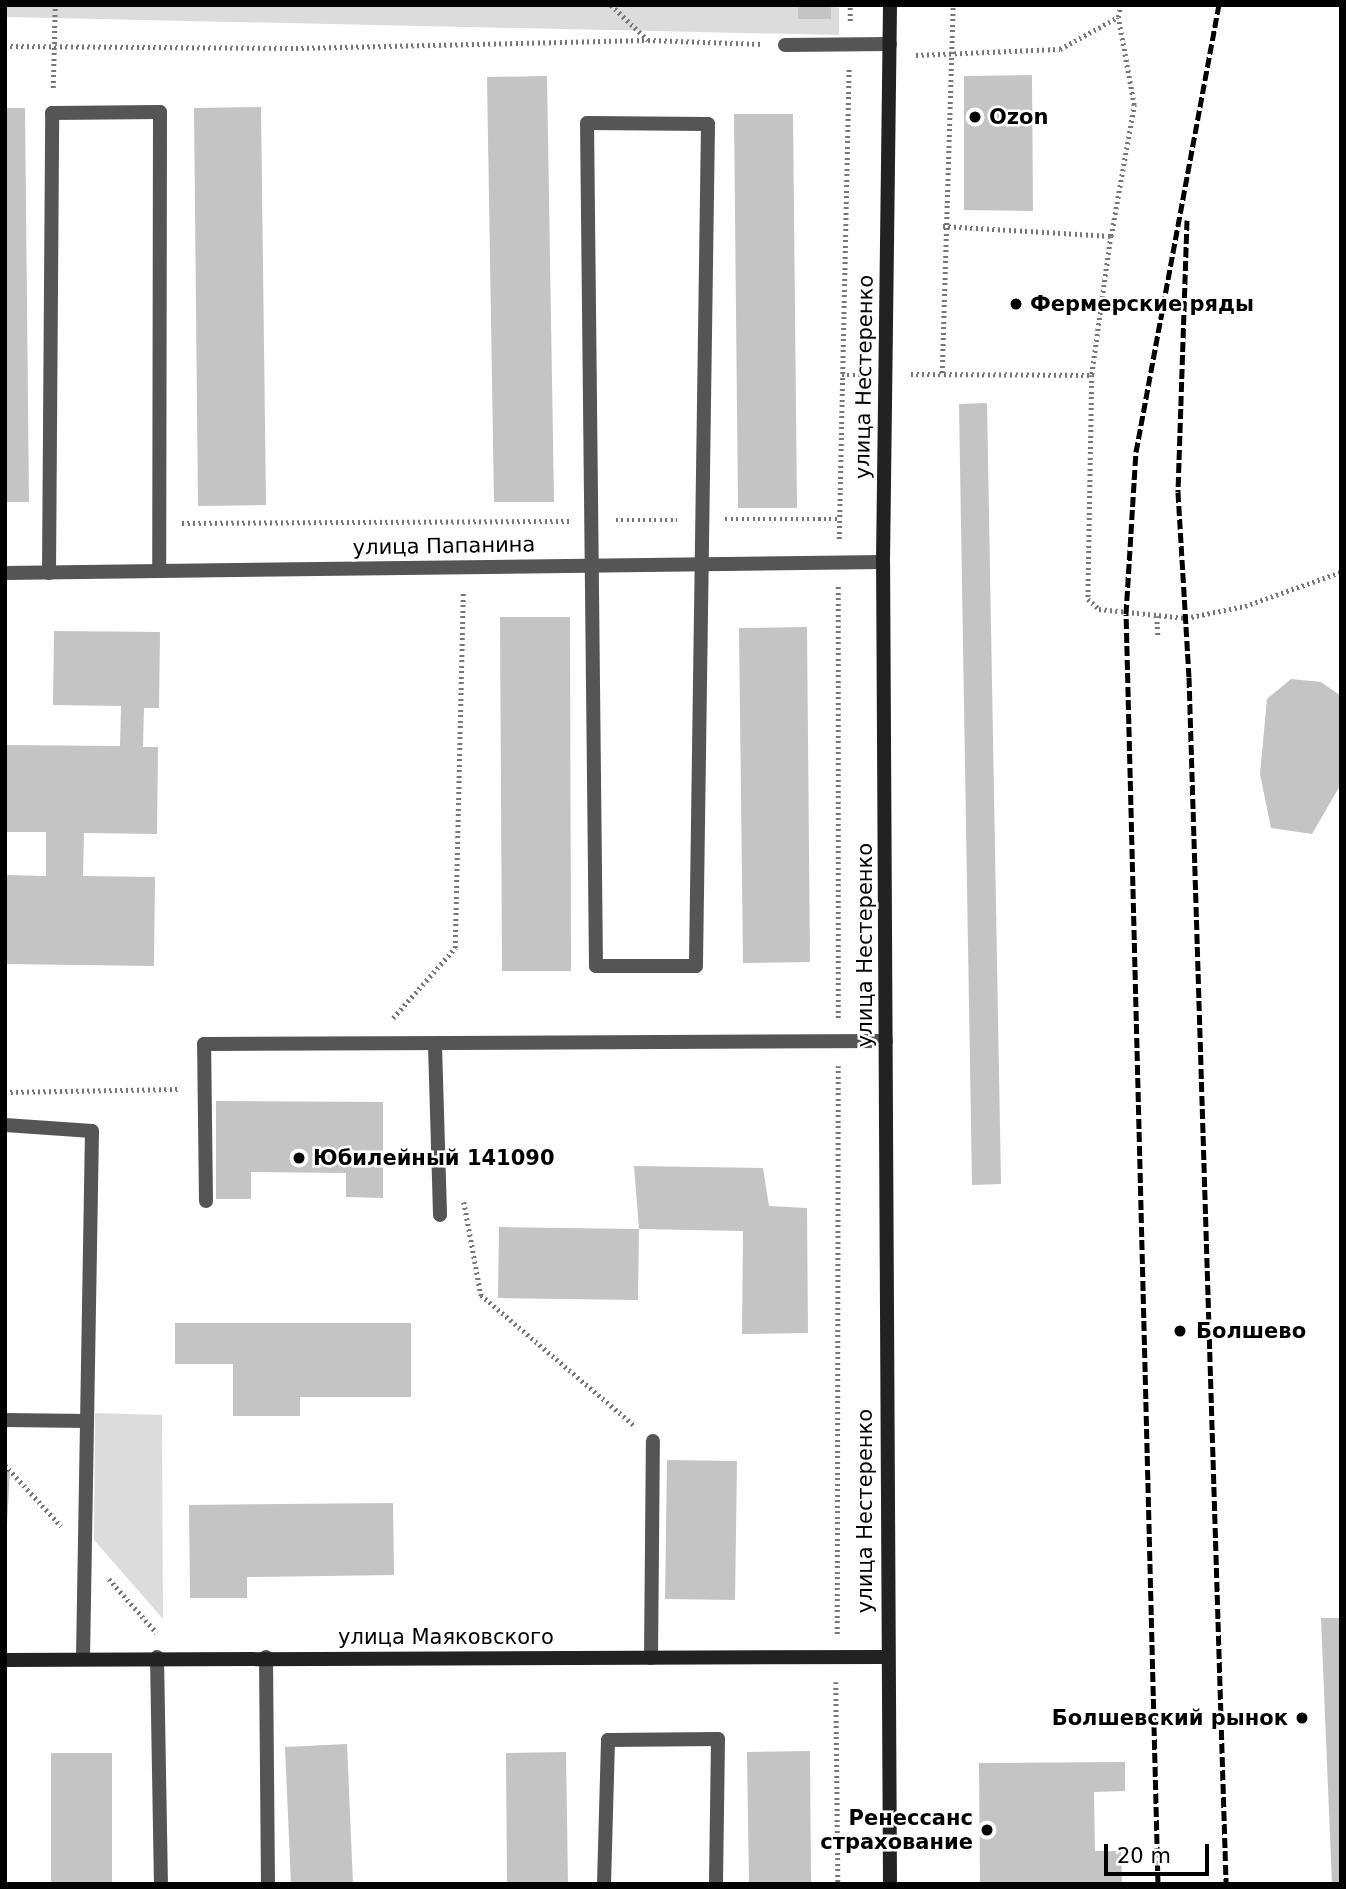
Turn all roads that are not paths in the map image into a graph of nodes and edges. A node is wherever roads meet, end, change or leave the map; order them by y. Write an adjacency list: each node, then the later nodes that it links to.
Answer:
1 (890, 5): 2 (street, улица Нестеренко)
2 (890, 44): 3 (street); 4 (street, улица Нестеренко)
3 (785, 45)
4 (883, 562): 5 (street, улица Папанина); 10 (street, улица Нестеренко)
5 (703, 564): 6 (street, улица Папанина); 6 (street); 6 (street)
6 (593, 566): 7 (street, улица Папанина)
7 (159, 570): 9 (street, улица Папанина); 9 (street)
8 (5, 573): 9 (street, улица Папанина)
9 (49, 573)
10 (886, 1041): 11 (street); 20 (street, улица Нестеренко)
11 (435, 1045): 13 (street); 14 (street)
12 (5, 1125): 16 (street)
13 (206, 1201)
14 (440, 1215)
15 (5, 1419): 16 (street)
16 (88, 1420): 22 (street)
17 (653, 1441): 21 (street)
18 (158, 1657): 19 (street, улица Маяковского); 22 (street, улица Маяковского); 24 (street)
19 (266, 1657): 21 (street, улица Маяковского); 25 (street)
20 (886, 1657): 21 (street, улица Маяковского); 28 (street, улица Нестеренко)
21 (651, 1658)
22 (83, 1659): 23 (street, улица Маяковского)
23 (5, 1660)
24 (161, 1884)
25 (268, 1884)
26 (604, 1884): 27 (street)
27 (716, 1884)
28 (890, 1884)

